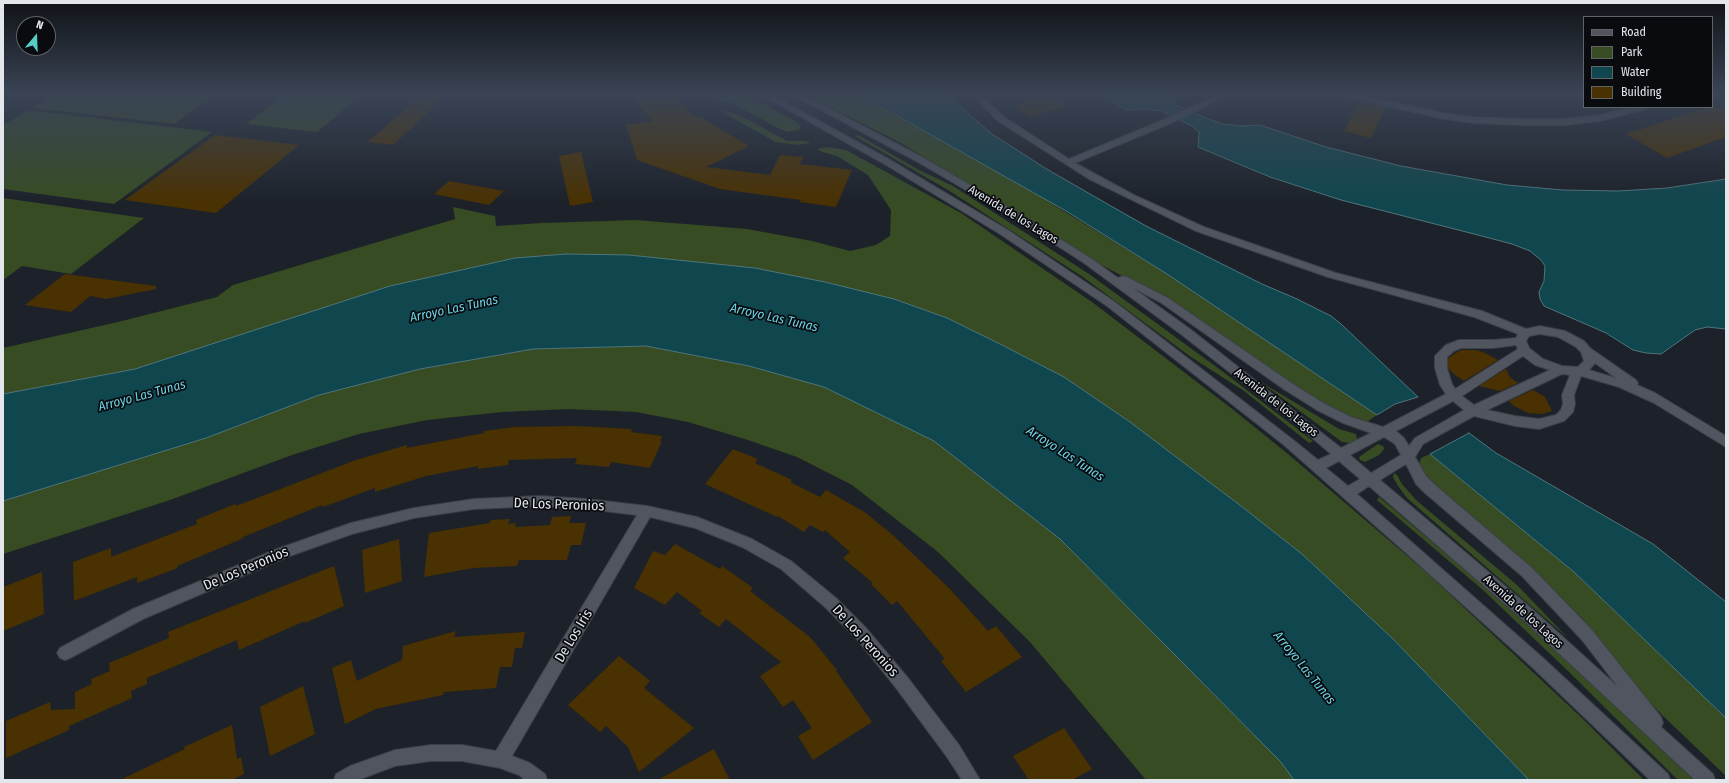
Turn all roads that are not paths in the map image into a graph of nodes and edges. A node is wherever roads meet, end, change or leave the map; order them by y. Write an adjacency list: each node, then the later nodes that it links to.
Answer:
1 (830, 131): 18 (street, Avenida de los Lagos)
2 (865, 131): 6 (street, Avenida de los Lagos)
3 (1019, 131): 5 (street)
4 (1145, 131): 5 (street)
5 (1069, 162): 7 (street)
6 (1088, 261): 14 (street); 16 (street, Avenida de los Lagos)
7 (1523, 341): 8 (street); 9 (street); 11 (street); 11 (street)
8 (1586, 351): 10 (street); 12 (street)
9 (1562, 370): 10 (street); 13 (street)
10 (1578, 371): 12 (street); 13 (street)
11 (1449, 398): 13 (street); 14 (street)
12 (1657, 400): 15 (street)
13 (1469, 413): 17 (street)
14 (1383, 432): 16 (street); 17 (street)
15 (1726, 442)
16 (1340, 454): 18 (street); 19 (street, Avenida de los Lagos)
17 (1408, 457): 19 (street); 23 (street)
18 (1316, 467): 20 (street, Avenida de los Lagos)
19 (1370, 479): 20 (street); 23 (street, Avenida de los Lagos)
20 (1347, 493): 28 (street, Avenida de los Lagos)
21 (647, 511): 22 (street, De Los Peronios); 24 (street, De Los Iris); 27 (street, De Los Peronios)
22 (65, 653)
23 (1674, 748): 29 (street, Avenida de los Lagos)
24 (500, 760): 25 (street); 26 (street)
25 (342, 780)
26 (539, 780)
27 (972, 780)
28 (1662, 780)
29 (1708, 780)

